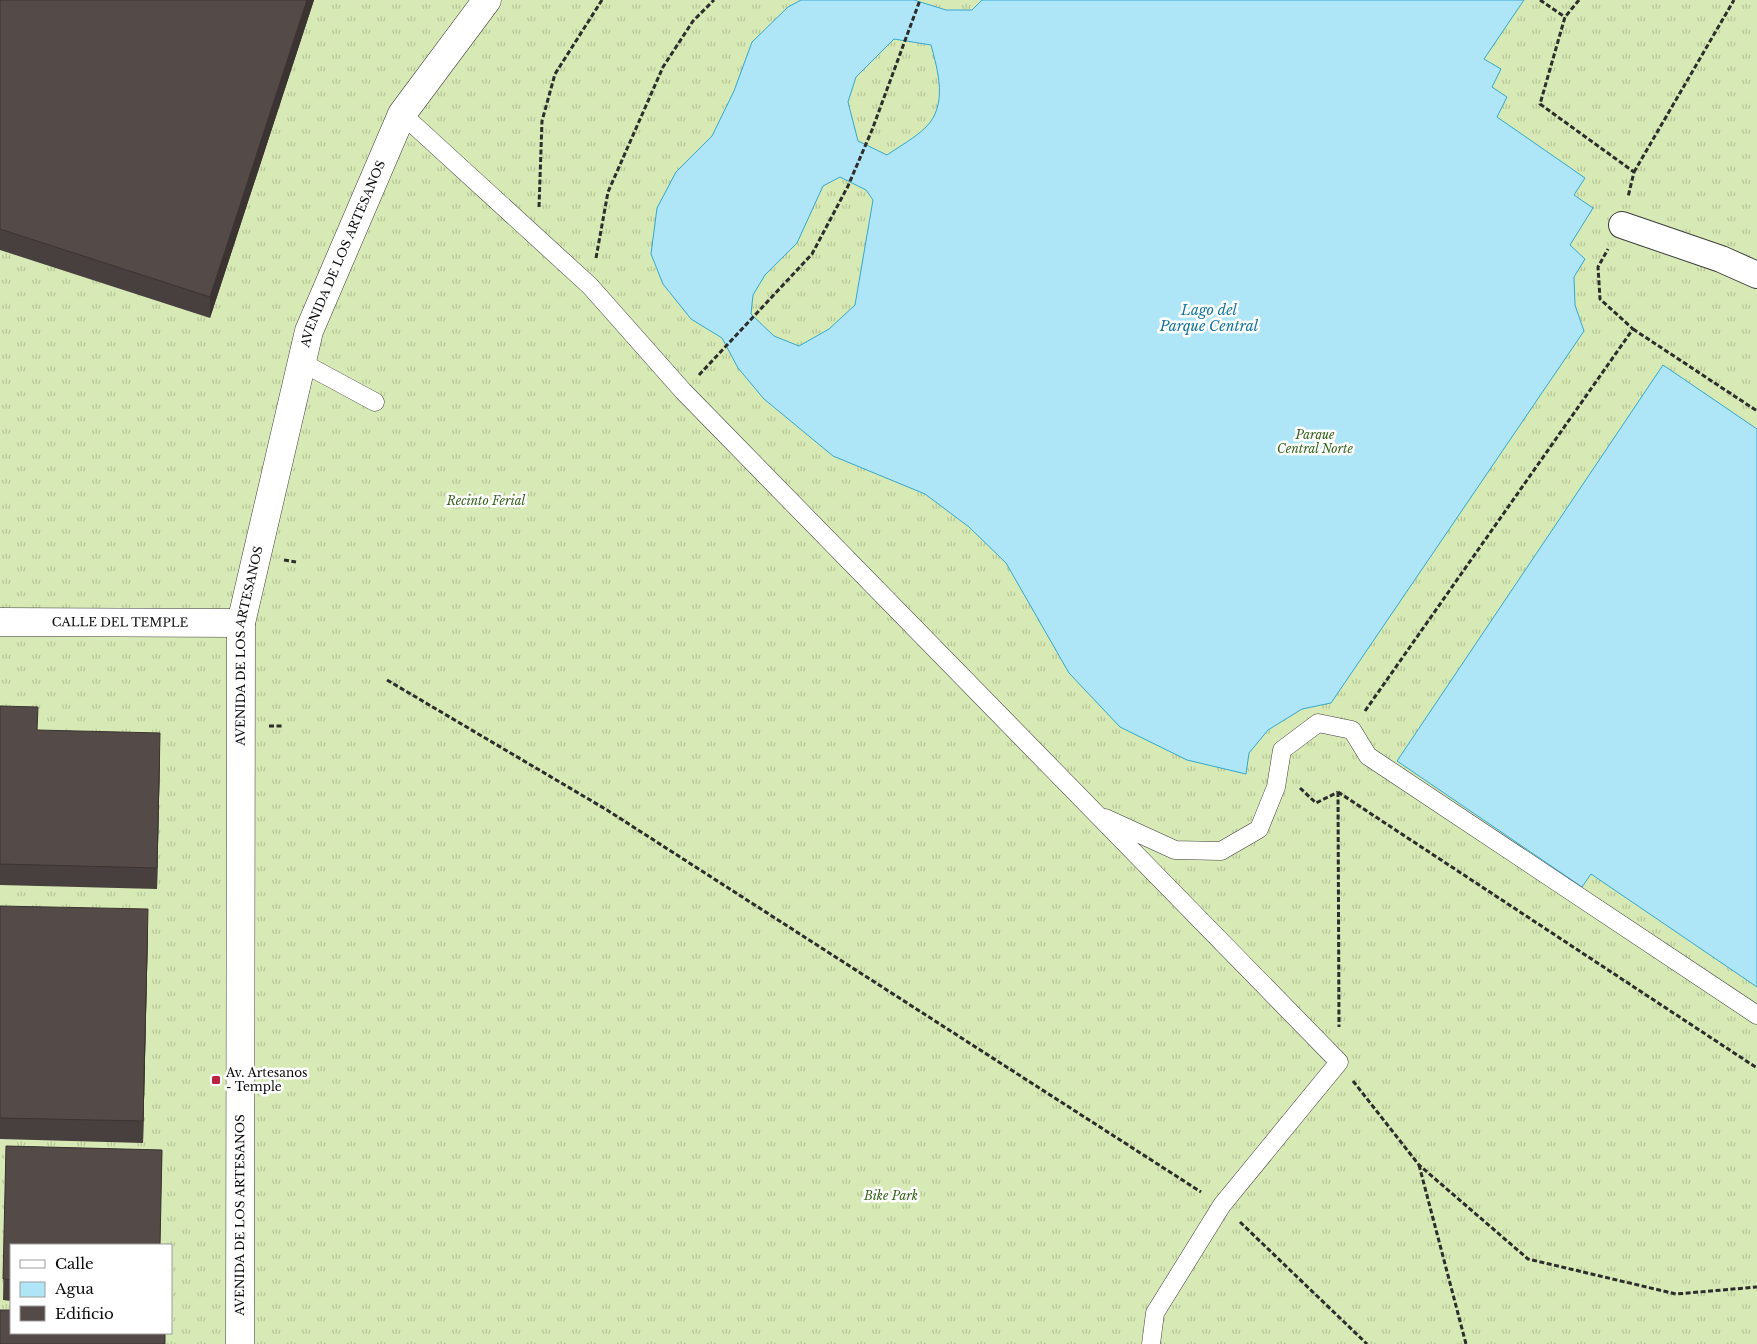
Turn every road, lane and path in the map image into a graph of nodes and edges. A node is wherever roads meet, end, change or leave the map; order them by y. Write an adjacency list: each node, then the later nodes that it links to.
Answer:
1 (487, 0): 9 (street, AVENIDA DE LOS ARTESANOS)
2 (602, 0): 12 (path)
3 (714, 0): 14 (path)
4 (920, 0): 17 (path)
5 (1540, 0): 8 (path)
6 (1579, 0): 8 (path)
7 (1734, 0): 10 (path)
8 (1565, 17): 10 (path)
9 (402, 114): 12 (lane); 16 (street, AVENIDA DE LOS ARTESANOS)
10 (1634, 172): 11 (path)
11 (1622, 225): 13 (street); 15 (path)
12 (537, 237): 14 (lane)
13 (1757, 275)
14 (590, 286): 17 (lane)
15 (1633, 329): 19 (path); 23 (path)
16 (301, 362): 18 (lane); 21 (street, AVENIDA DE LOS ARTESANOS)
17 (683, 391): 26 (lane)
18 (375, 402)
19 (1757, 411)
20 (0, 622): 21 (street, CALLE DEL TEMPLE)
21 (241, 623): 33 (street, AVENIDA DE LOS ARTESANOS)
22 (388, 680): 31 (path)
23 (1352, 730): 26 (lane); 27 (lane)
24 (1297, 785): 25 (path)
25 (1338, 792): 28 (path); 29 (path)
26 (1095, 813): 28 (lane)
27 (1757, 1015)
28 (1339, 1062): 30 (path); 31 (lane)
29 (1757, 1068)
30 (1419, 1165): 32 (path); 36 (path)
31 (1222, 1205): 34 (lane); 35 (path)
32 (1757, 1288)
33 (240, 1344)
34 (1151, 1344)
35 (1367, 1344)
36 (1466, 1344)

